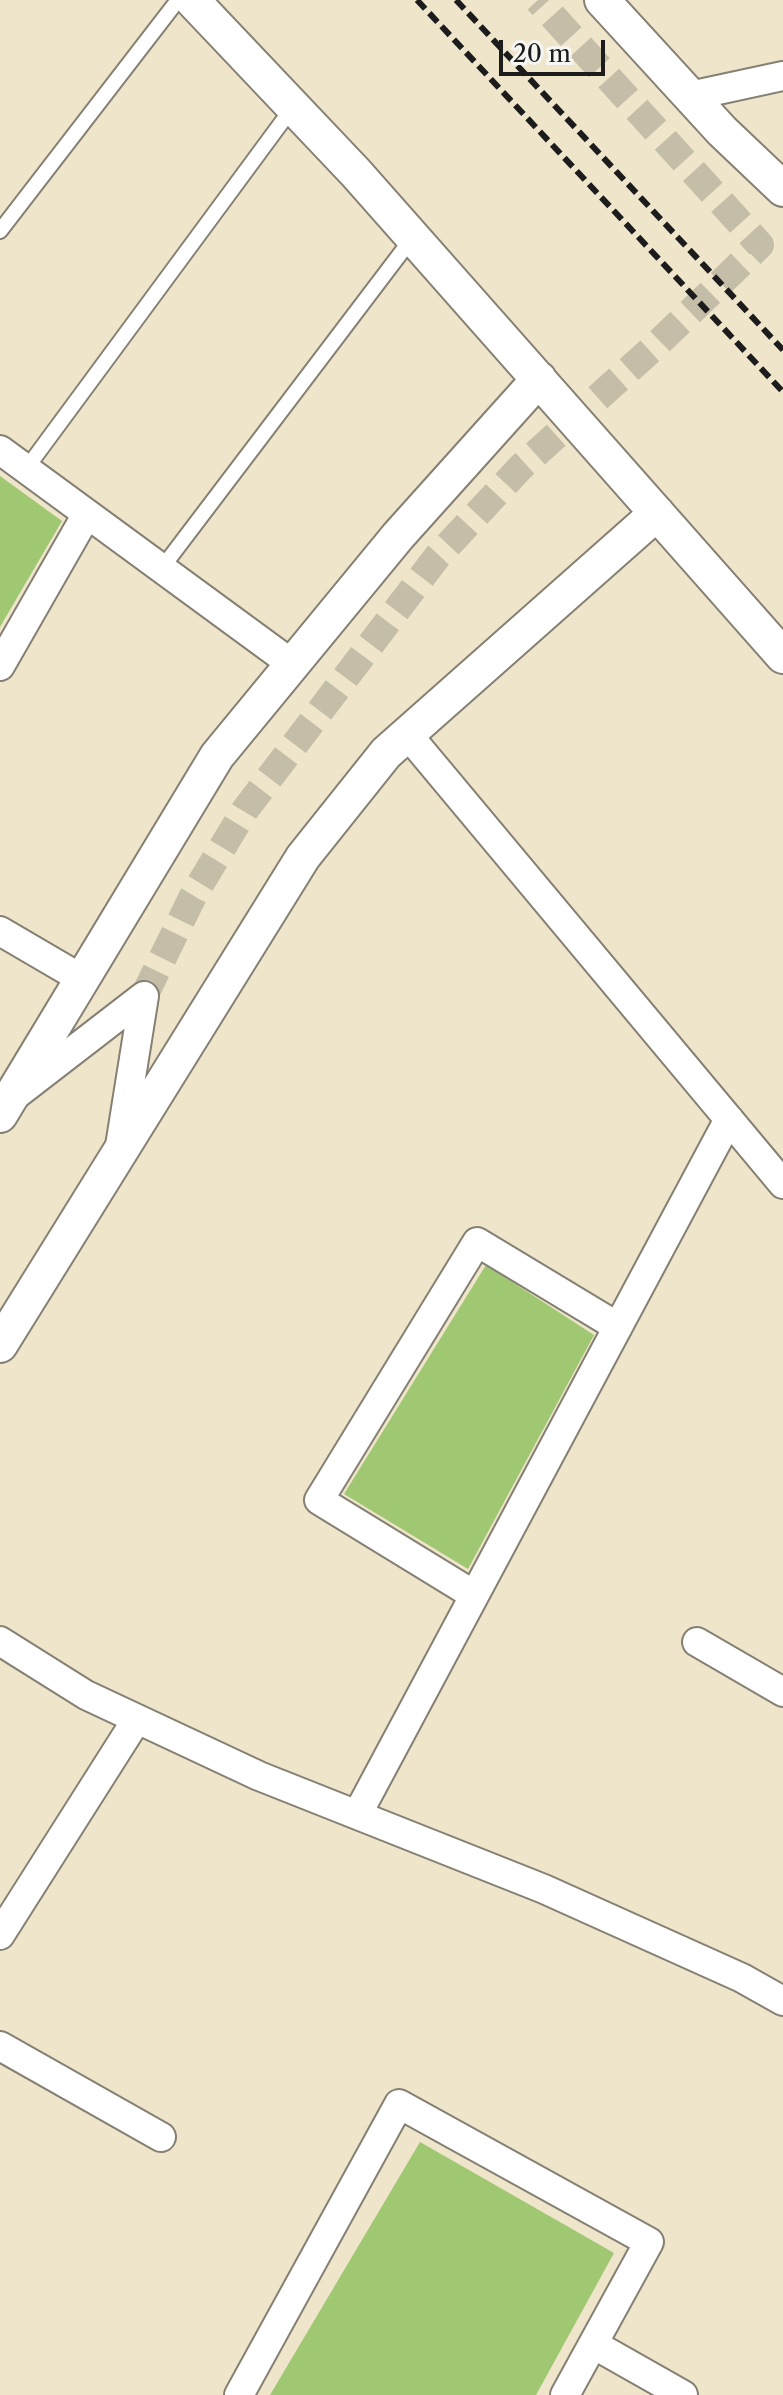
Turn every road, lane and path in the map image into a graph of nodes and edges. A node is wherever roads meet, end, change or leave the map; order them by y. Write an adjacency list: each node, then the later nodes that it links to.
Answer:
1 (178, 0): 8 (lane)
2 (192, 0): 6 (street)
3 (602, 0): 5 (street)
4 (783, 76): 5 (street)
5 (690, 96): 7 (street)
6 (293, 107): 9 (street); 12 (lane)
7 (783, 189)
8 (0, 231)
9 (413, 237): 10 (street); 15 (lane)
10 (539, 379): 13 (street); 17 (street)
11 (0, 450): 12 (street)
12 (26, 469): 14 (street)
13 (657, 513): 16 (street); 19 (street)
14 (87, 514): 15 (street); 18 (street)
15 (162, 568): 17 (street)
16 (783, 656)
17 (292, 664): 21 (street)
18 (0, 666)
19 (408, 735): 23 (street); 24 (street)
20 (0, 931): 21 (street)
21 (82, 979): 22 (street)
22 (5, 1107): 24 (street)
23 (729, 1119): 25 (street); 26 (street)
24 (118, 1154): 27 (street)
25 (783, 1184)
26 (618, 1327): 28 (street); 28 (street)
27 (0, 1345)
28 (474, 1595): 33 (street)
29 (0, 1641): 32 (street)
30 (697, 1642): 31 (street)
31 (783, 1692)
32 (137, 1719): 33 (street); 34 (street)
33 (357, 1815): 35 (street)
34 (0, 1935)
35 (783, 2001)
36 (0, 2046): 37 (street)
37 (161, 2137)
38 (593, 2344): 39 (street); 40 (street); 41 (street)
39 (239, 2395)
40 (565, 2395)
41 (683, 2395)

